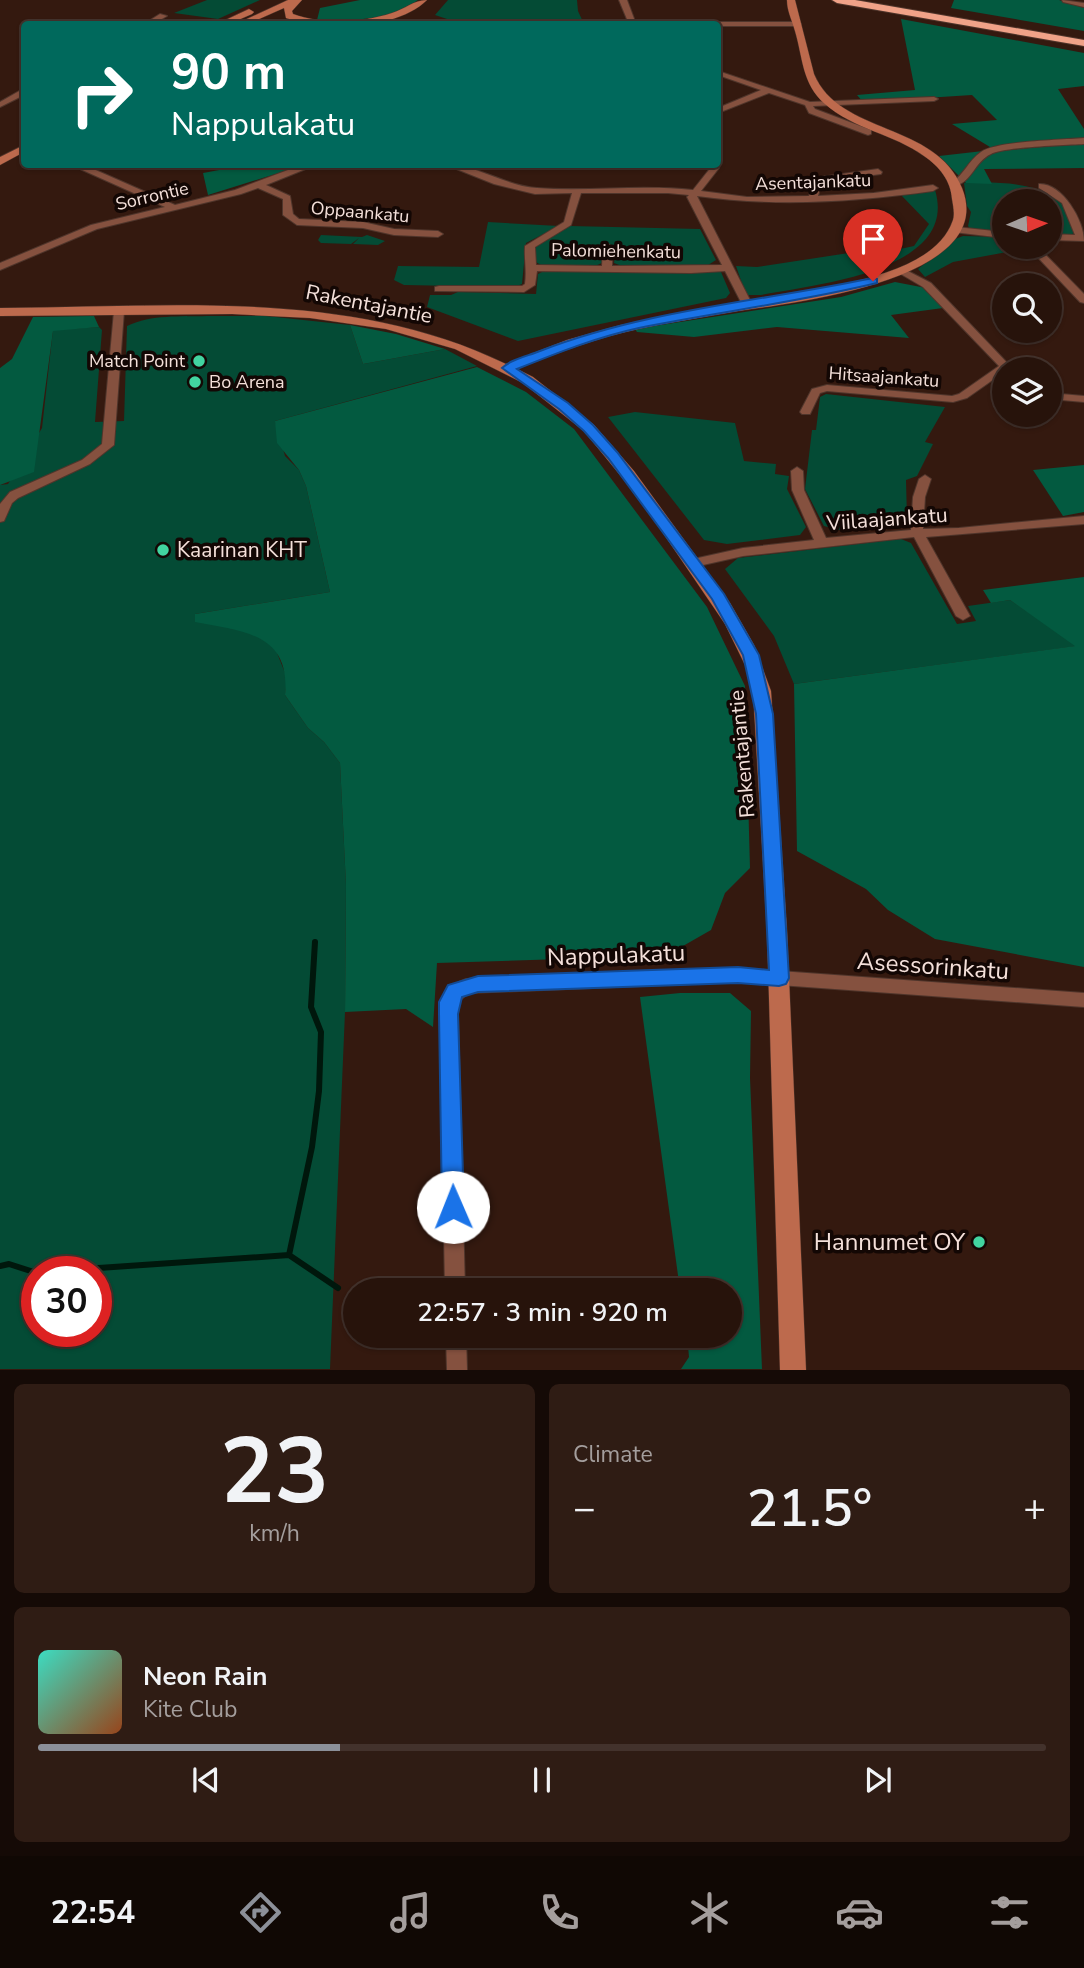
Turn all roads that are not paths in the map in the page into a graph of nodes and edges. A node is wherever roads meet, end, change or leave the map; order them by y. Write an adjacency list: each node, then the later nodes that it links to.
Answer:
1 (274, 0): 14 (street)
2 (297, 0): 15 (street); 16 (street)
3 (423, 0): 17 (street)
4 (433, 0): 18 (street)
5 (623, 0): 19 (street)
6 (780, 0): 21 (street)
7 (790, 0): 21 (street)
8 (837, 0): 23 (highway)
9 (875, 0): 22 (highway)
10 (1066, 0): 11 (street)
11 (1084, 5)
12 (163, 16): 13 (street)
13 (154, 21)
14 (228, 21)
15 (248, 21)
16 (312, 21)
17 (338, 21)
18 (389, 21)
19 (632, 21)
20 (721, 24): 21 (street)
21 (793, 24): 30 (street)
22 (1084, 37)
23 (1084, 43)
24 (721, 74): 25 (street)
25 (766, 91): 28 (street); 31 (street)
26 (21, 94): 29 (street)
27 (934, 99): 30 (street)
28 (809, 104): 30 (street); 32 (street)
29 (0, 105)
30 (834, 105): 43 (street)
31 (721, 110)
32 (868, 132)
33 (21, 136): 35 (street)
34 (1084, 141): 43 (street)
35 (0, 148)
36 (21, 150): 37 (street)
37 (0, 162)
38 (82, 168): 50 (street)
39 (303, 168): 44 (street, Sorrontie)
40 (460, 168): 47 (street, Asentajankatu)
41 (715, 168): 48 (street)
42 (878, 172): 49 (street)
43 (954, 183): 51 (street)
44 (260, 185): 50 (street, Sorrontie); 52 (street, Oppaankatu)
45 (1042, 186): 55 (street)
46 (933, 188): 49 (street, Asentajankatu)
47 (577, 191): 48 (street, Asentajankatu); 59 (street)
48 (694, 192): 49 (street, Asentajankatu); 60 (street)
49 (813, 200)
50 (173, 208): 58 (street, Sorrontie)
51 (956, 230): 53 (street); 62 (street)
52 (438, 234)
53 (992, 234)
54 (1062, 237): 55 (street)
55 (1083, 238)
56 (608, 247): 61 (street)
57 (1045, 259): 64 (street)
58 (0, 267)
59 (532, 268): 61 (street, Palomiehenkatu); 63 (street, Palomiehenkatu)
60 (726, 268): 61 (street, Palomiehenkatu); 65 (street)
61 (607, 269)
62 (902, 271): 65 (street); 68 (street)
63 (439, 289)
64 (1084, 300)
65 (748, 306): 69 (street)
66 (119, 311): 67 (street, Rakentajantie); 69 (street, Rakentajantie); 76 (street)
67 (0, 312)
68 (996, 357)
69 (508, 368): 80 (street, Rakentajantie)
70 (992, 377): 73 (street, Hitsaajankatu)
71 (1062, 397): 72 (street)
72 (1084, 399)
73 (806, 412)
74 (797, 471): 79 (street)
75 (925, 478): 78 (street)
76 (0, 517)
77 (1084, 520): 78 (street, Viilaajankatu)
78 (917, 532): 79 (street, Viilaajankatu); 81 (street)
79 (822, 542): 80 (street, Viilaajankatu)
80 (694, 563): 82 (street, Rakentajantie)
81 (962, 616)
82 (779, 978): 83 (street, Asessorinkatu); 84 (street, Nappulakatu); 87 (street, Rakentajantie)
83 (1084, 1000)
84 (455, 1278)
85 (456, 1348): 86 (street)
86 (457, 1370)
87 (793, 1370)

